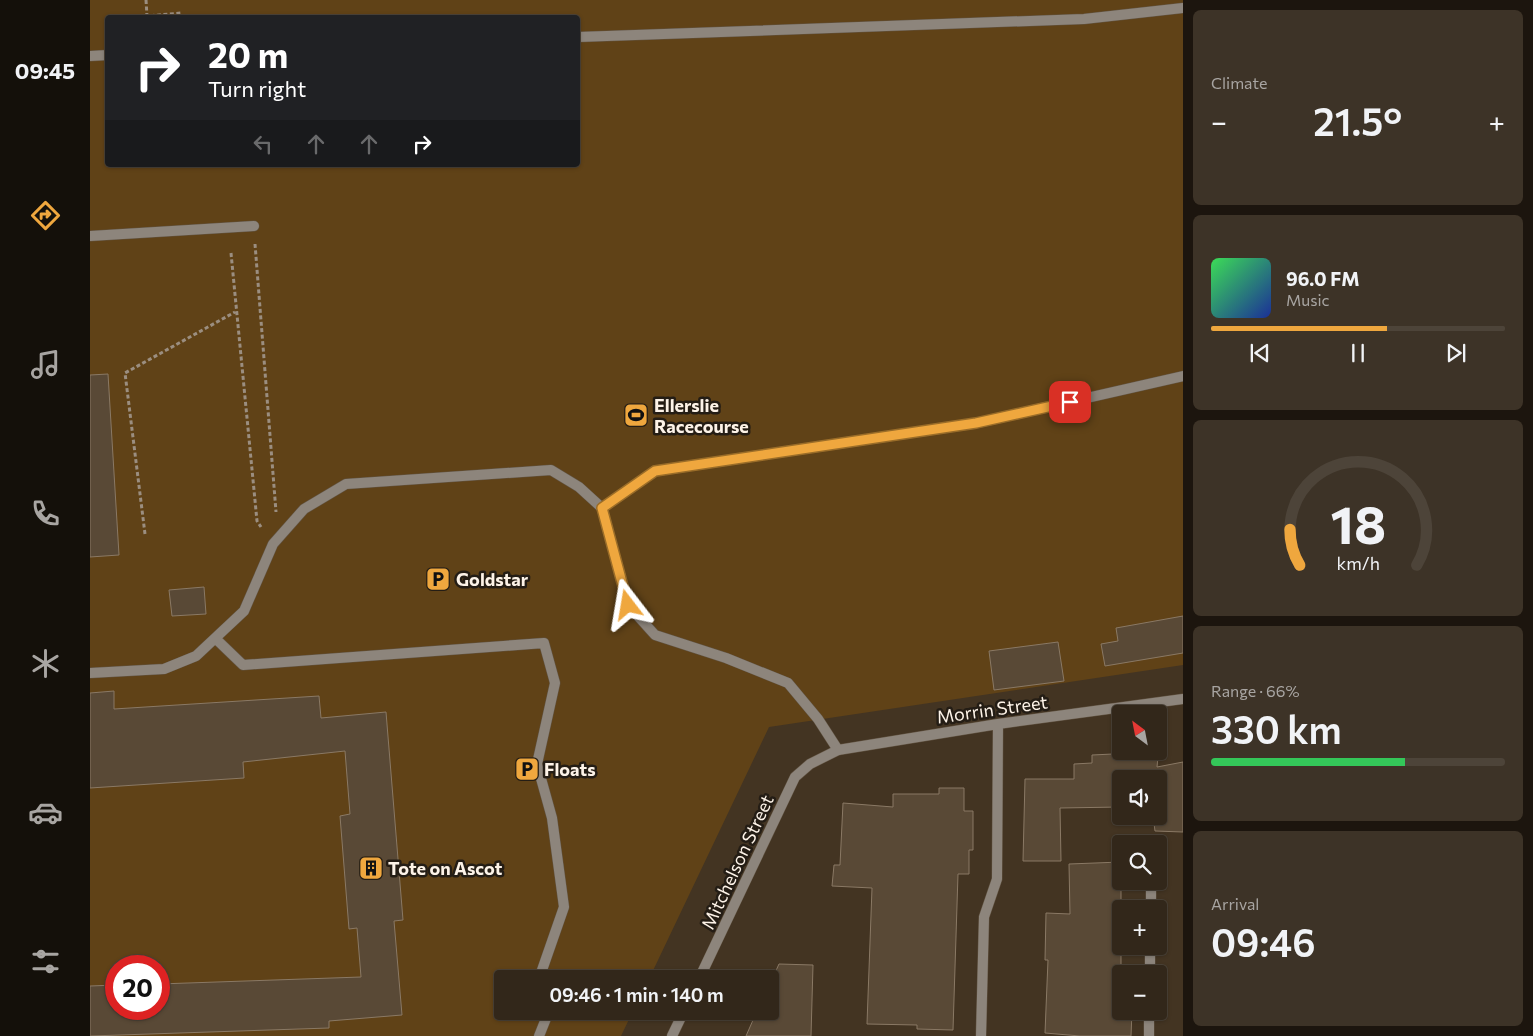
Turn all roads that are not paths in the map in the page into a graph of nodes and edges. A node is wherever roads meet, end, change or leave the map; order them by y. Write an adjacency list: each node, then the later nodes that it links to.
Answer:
1 (1183, 8): 2 (street)
2 (580, 37)
3 (105, 55): 4 (street)
4 (90, 56)
5 (254, 226): 6 (street)
6 (90, 236)
7 (1183, 376): 8 (street)
8 (602, 508): 9 (street); 13 (street)
9 (216, 638): 10 (street); 15 (street)
10 (90, 674)
11 (1183, 699): 12 (street, Morrin Street)
12 (998, 724): 13 (street, Morrin Street); 22 (street)
13 (838, 750): 14 (street, Morrin Street)
14 (810, 764): 16 (street, Mitchelson Street)
15 (542, 970)
16 (703, 970)
17 (545, 1020): 20 (street)
18 (680, 1020): 21 (street)
19 (1149, 1020): 23 (street)
20 (539, 1036)
21 (672, 1036)
22 (981, 1036)
23 (1149, 1036)

